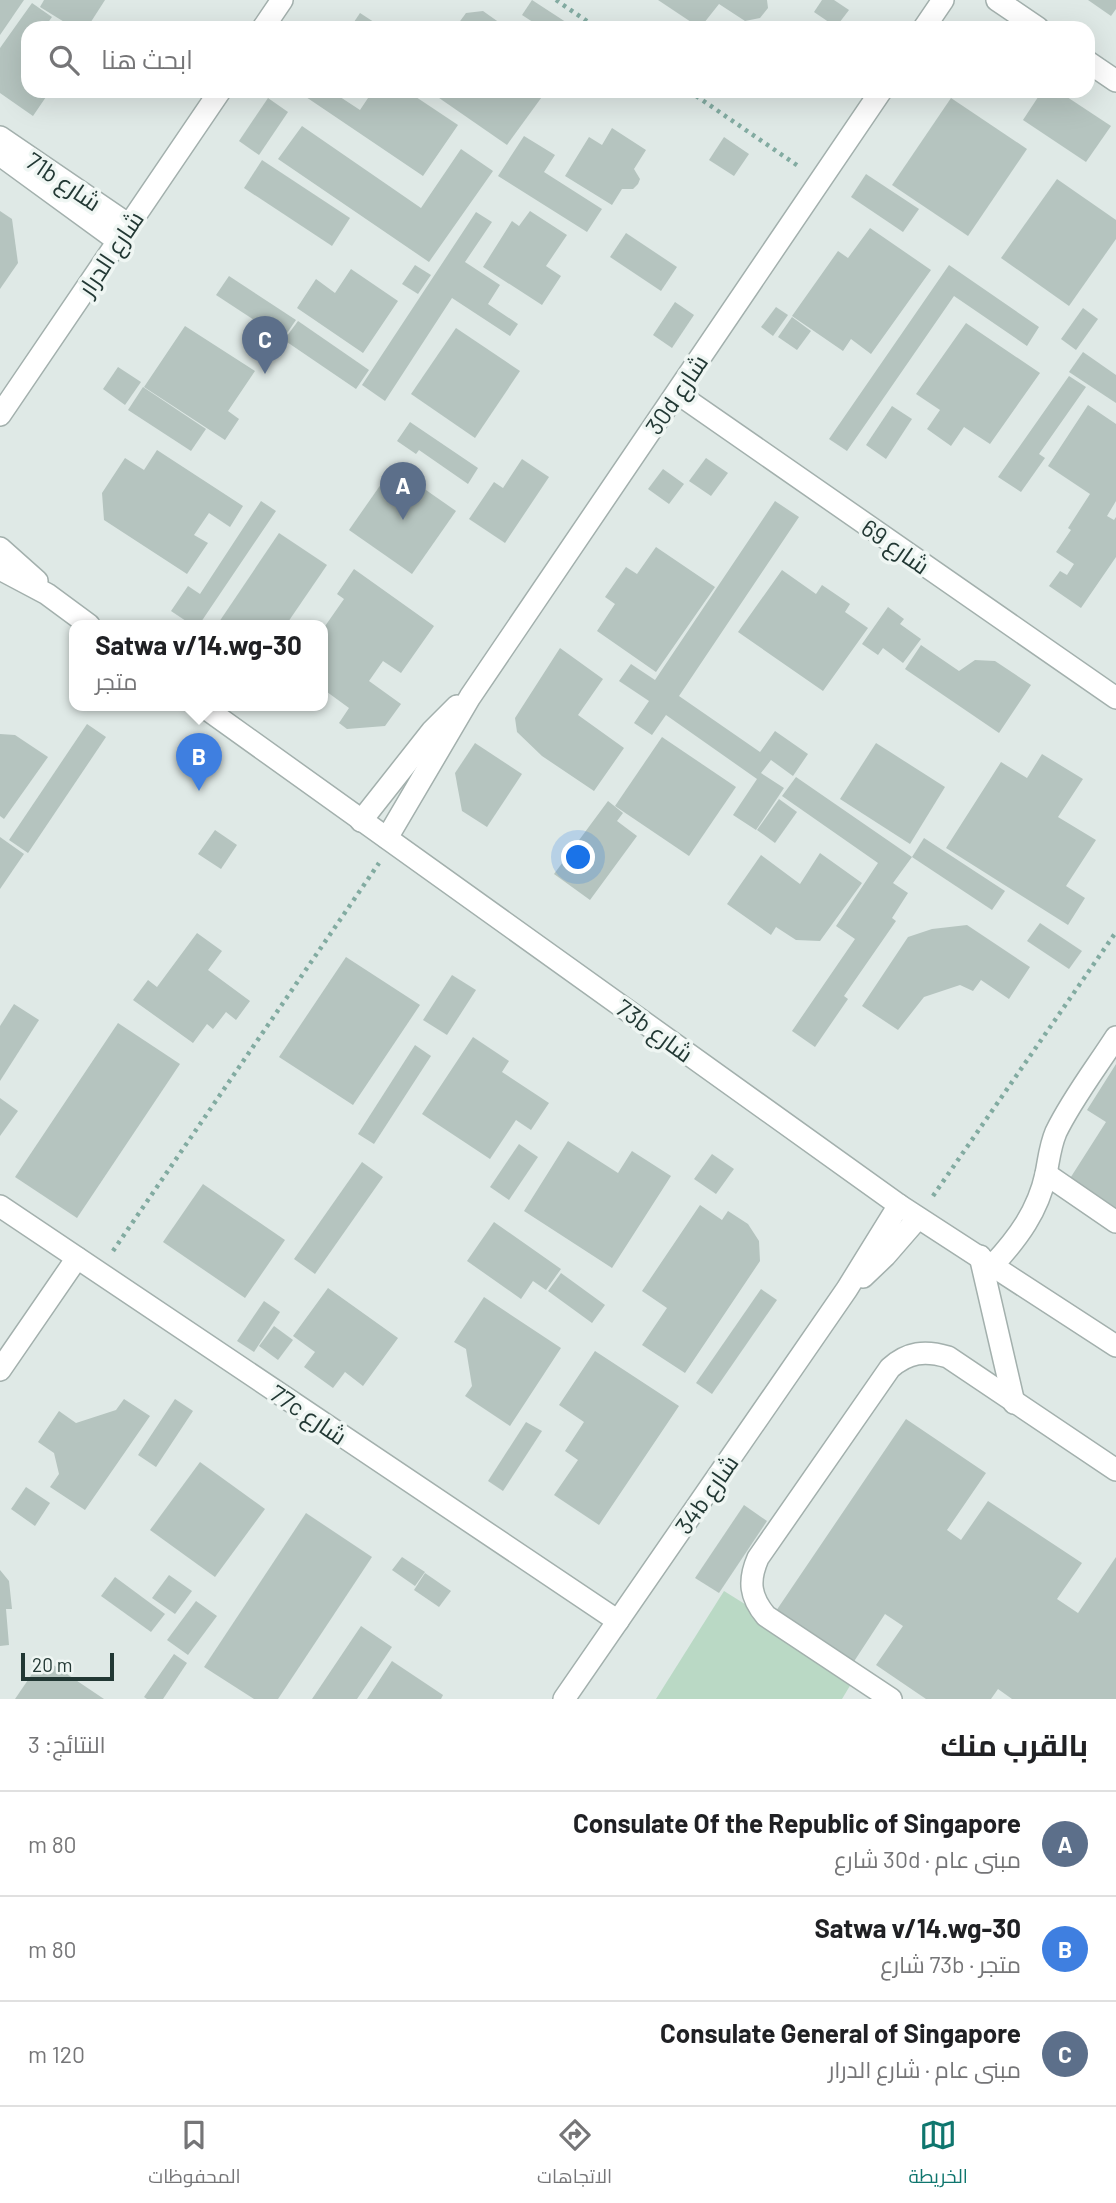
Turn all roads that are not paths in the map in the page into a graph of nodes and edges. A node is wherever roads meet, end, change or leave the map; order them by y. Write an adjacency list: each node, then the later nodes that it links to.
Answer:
1 (282, 0): 4 (street)
2 (943, 0): 5 (street)
3 (997, 0): 6 (street)
4 (268, 21)
5 (929, 21)
6 (1028, 21)
7 (1095, 67): 8 (street)
8 (1116, 81)
9 (215, 98): 13 (street, شارع الدرار)
10 (876, 98): 14 (street, 30d شارع)
11 (0, 137): 13 (street, 71b شارع)
12 (0, 155): 13 (street, 71b شارع)
13 (123, 233): 15 (street, شارع الدرار)
14 (677, 393): 20 (street, 30d شارع); 21 (street, شارع 69)
15 (0, 415)
16 (0, 548): 18 (street)
17 (0, 569): 18 (street)
18 (47, 594): 19 (street)
19 (82, 620)
20 (470, 697): 23 (street, 30d شارع); 24 (street, 30d شارع)
21 (1116, 698)
22 (209, 711): 23 (street, 73b شارع)
23 (361, 821): 24 (street, 73b شارع)
24 (390, 840): 27 (street, 73b شارع)
25 (1116, 1037): 26 (street)
26 (1046, 1174): 30 (street); 32 (street)
27 (899, 1205): 29 (street, 73b شارع); 33 (street, 34b شارع)
28 (0, 1206): 31 (street, 77c شارع)
29 (918, 1218): 32 (street, 73b شارع); 33 (street, 34b شارع)
30 (1116, 1223)
31 (77, 1258): 35 (street); 38 (street, 77c شارع)
32 (987, 1261): 34 (street, 73b شارع); 36 (street)
33 (847, 1289): 38 (street, 34b شارع)
34 (1116, 1346)
35 (0, 1370)
36 (1014, 1403): 37 (street); 40 (street)
37 (1116, 1470)
38 (618, 1621): 39 (street, 34b شارع)
39 (564, 1699)
40 (891, 1699)

